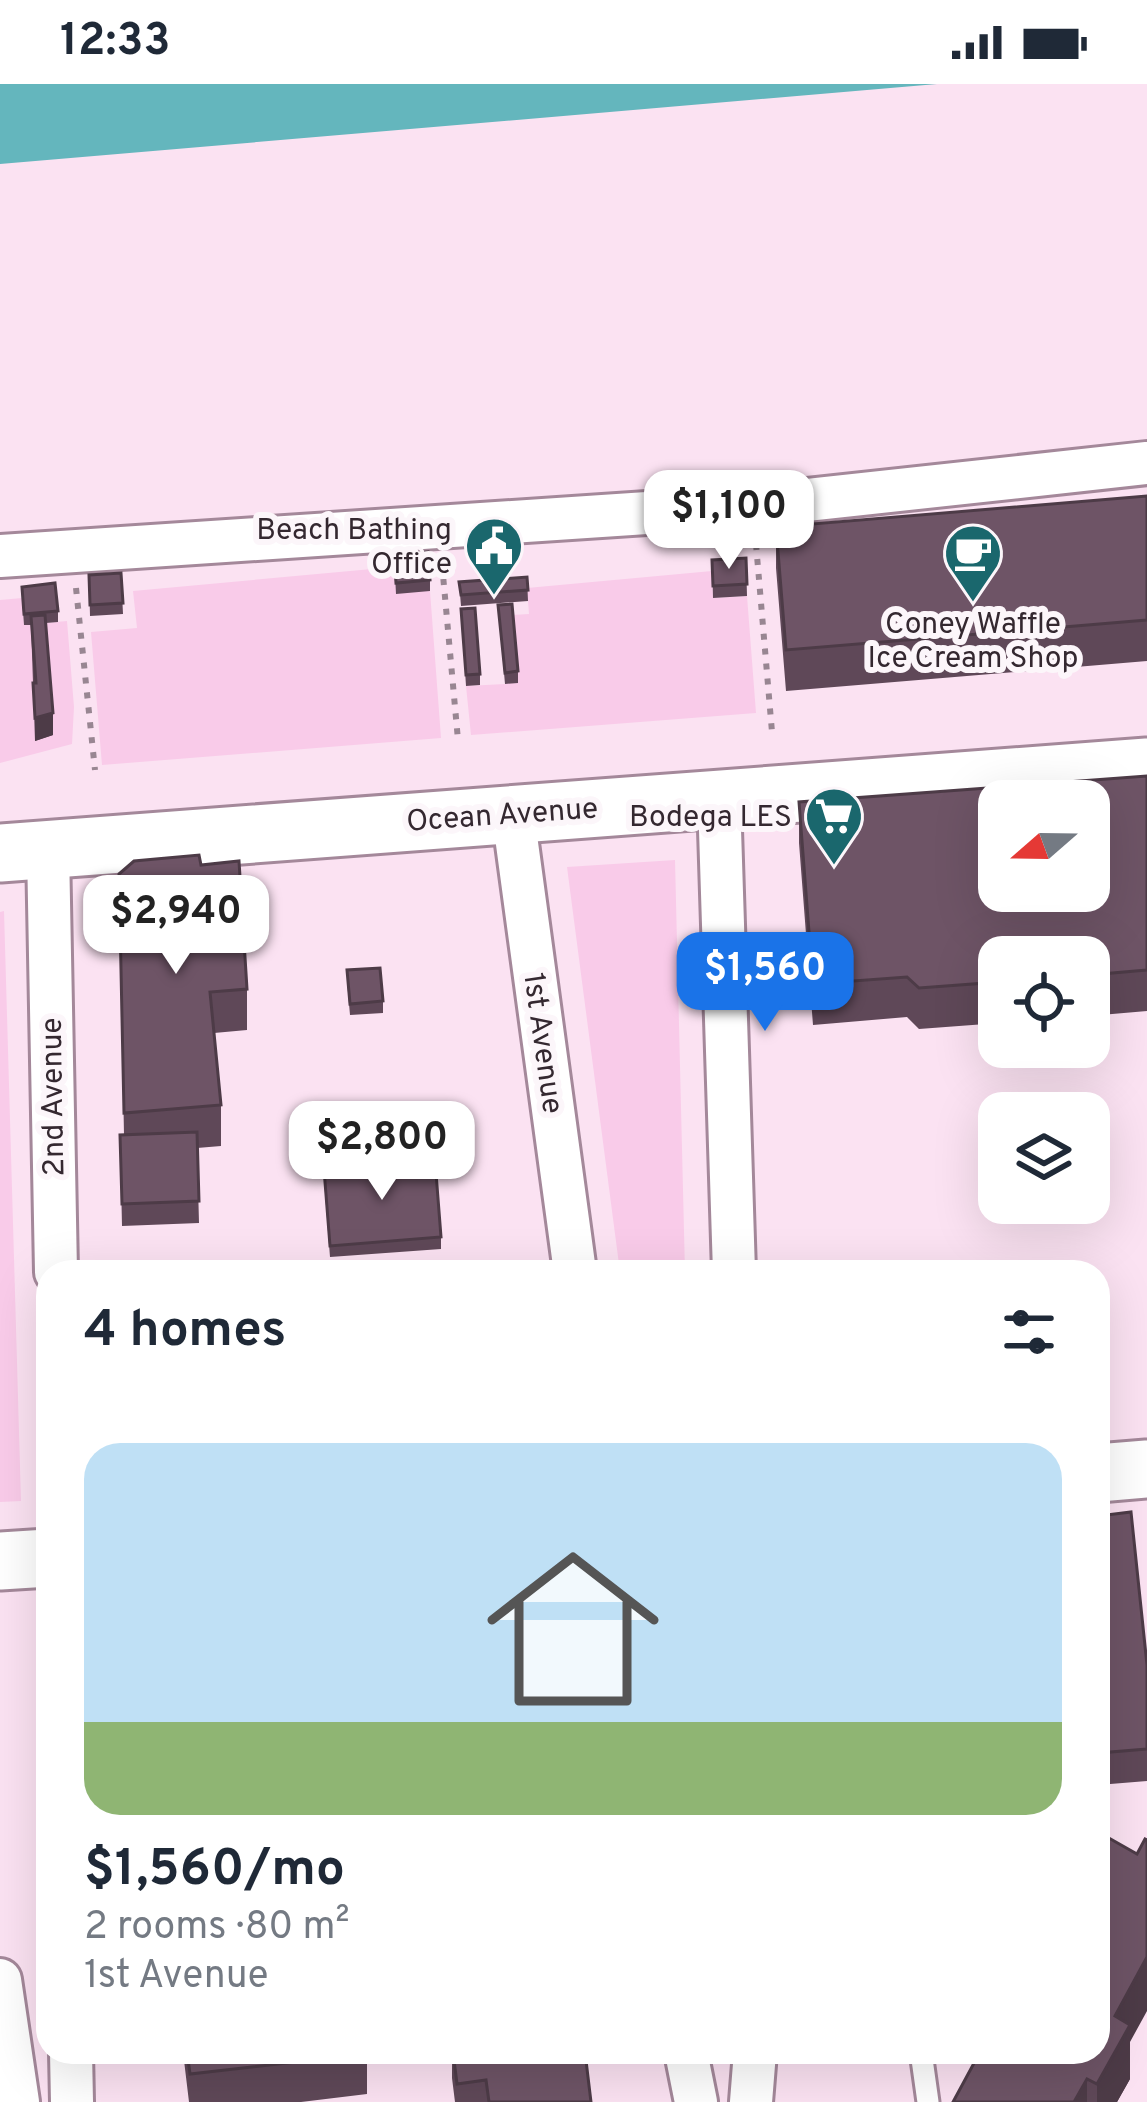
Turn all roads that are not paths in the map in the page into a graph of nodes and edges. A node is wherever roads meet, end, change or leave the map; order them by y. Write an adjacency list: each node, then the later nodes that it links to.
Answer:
1 (1147, 463): 2 (street)
2 (0, 556)
3 (1147, 767): 4 (street, Ocean Avenue)
4 (719, 798): 5 (street, Ocean Avenue); 9 (street)
5 (513, 814): 6 (street, Ocean Avenue); 8 (street, 1st Avenue)
6 (24, 851): 7 (street, 2nd Avenue)
7 (55, 1260)
8 (573, 1260)
9 (734, 1260)
10 (1147, 1469): 11 (street)
11 (1110, 1472)
12 (36, 1559): 13 (street)
13 (0, 1561)
14 (0, 1980): 15 (street)
15 (5, 2057): 20 (street)
16 (71, 2064): 21 (street)
17 (689, 2064): 22 (street)
18 (753, 2064): 23 (street)
19 (923, 2064): 24 (lane)
20 (18, 2102)
21 (72, 2102)
22 (697, 2102)
23 (751, 2102)
24 (928, 2102)

